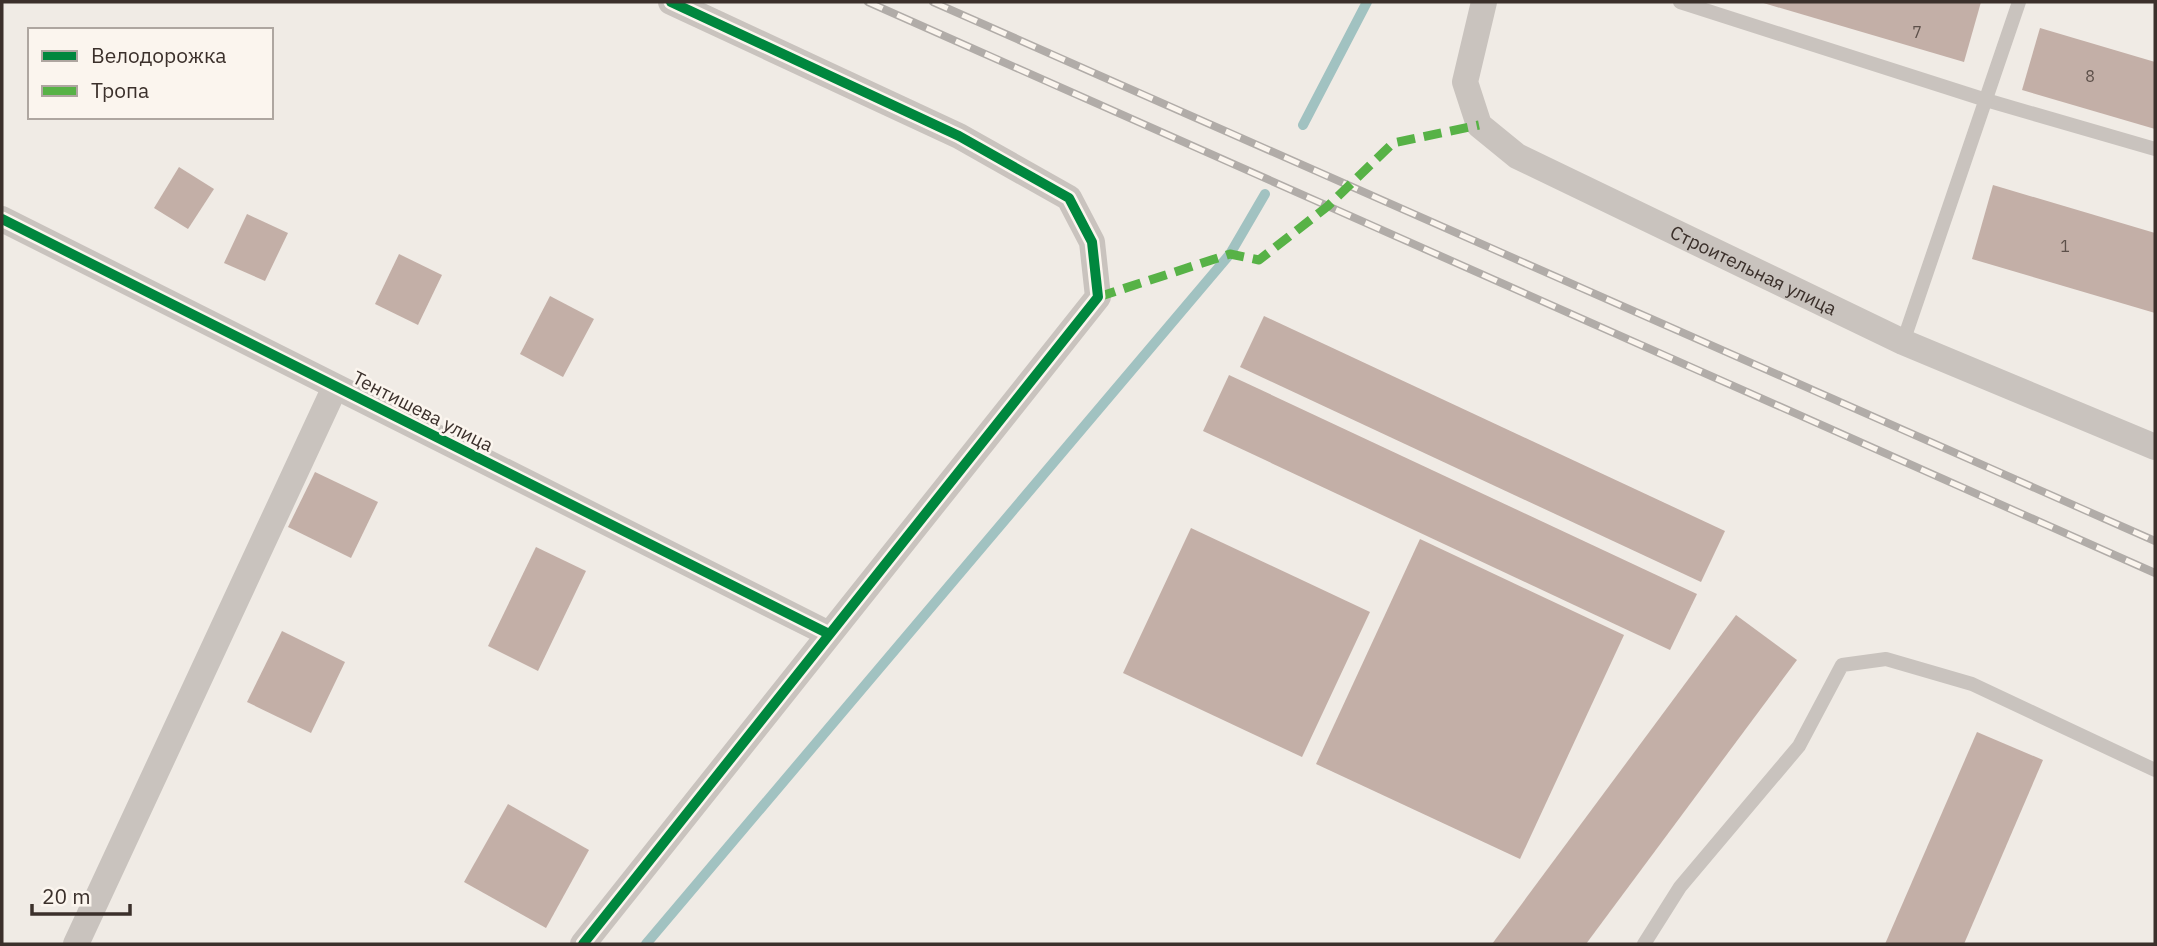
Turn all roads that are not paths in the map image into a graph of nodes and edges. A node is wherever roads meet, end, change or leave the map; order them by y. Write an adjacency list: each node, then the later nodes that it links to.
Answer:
1 (671, 2): 11 (street)
2 (1484, 2): 8 (street, Строительная улица)
3 (1680, 2): 5 (lane)
4 (2019, 2): 5 (lane)
5 (1986, 100): 6 (lane); 8 (lane)
6 (2155, 149)
7 (2, 219): 9 (street, Тентишева улица)
8 (1903, 342): 10 (street, Строительная улица)
9 (335, 387): 11 (street, Тентишева улица); 13 (street)
10 (2155, 447)
11 (829, 634): 14 (street)
12 (2155, 770): 15 (lane)
13 (76, 944)
14 (583, 944)
15 (1644, 944)

